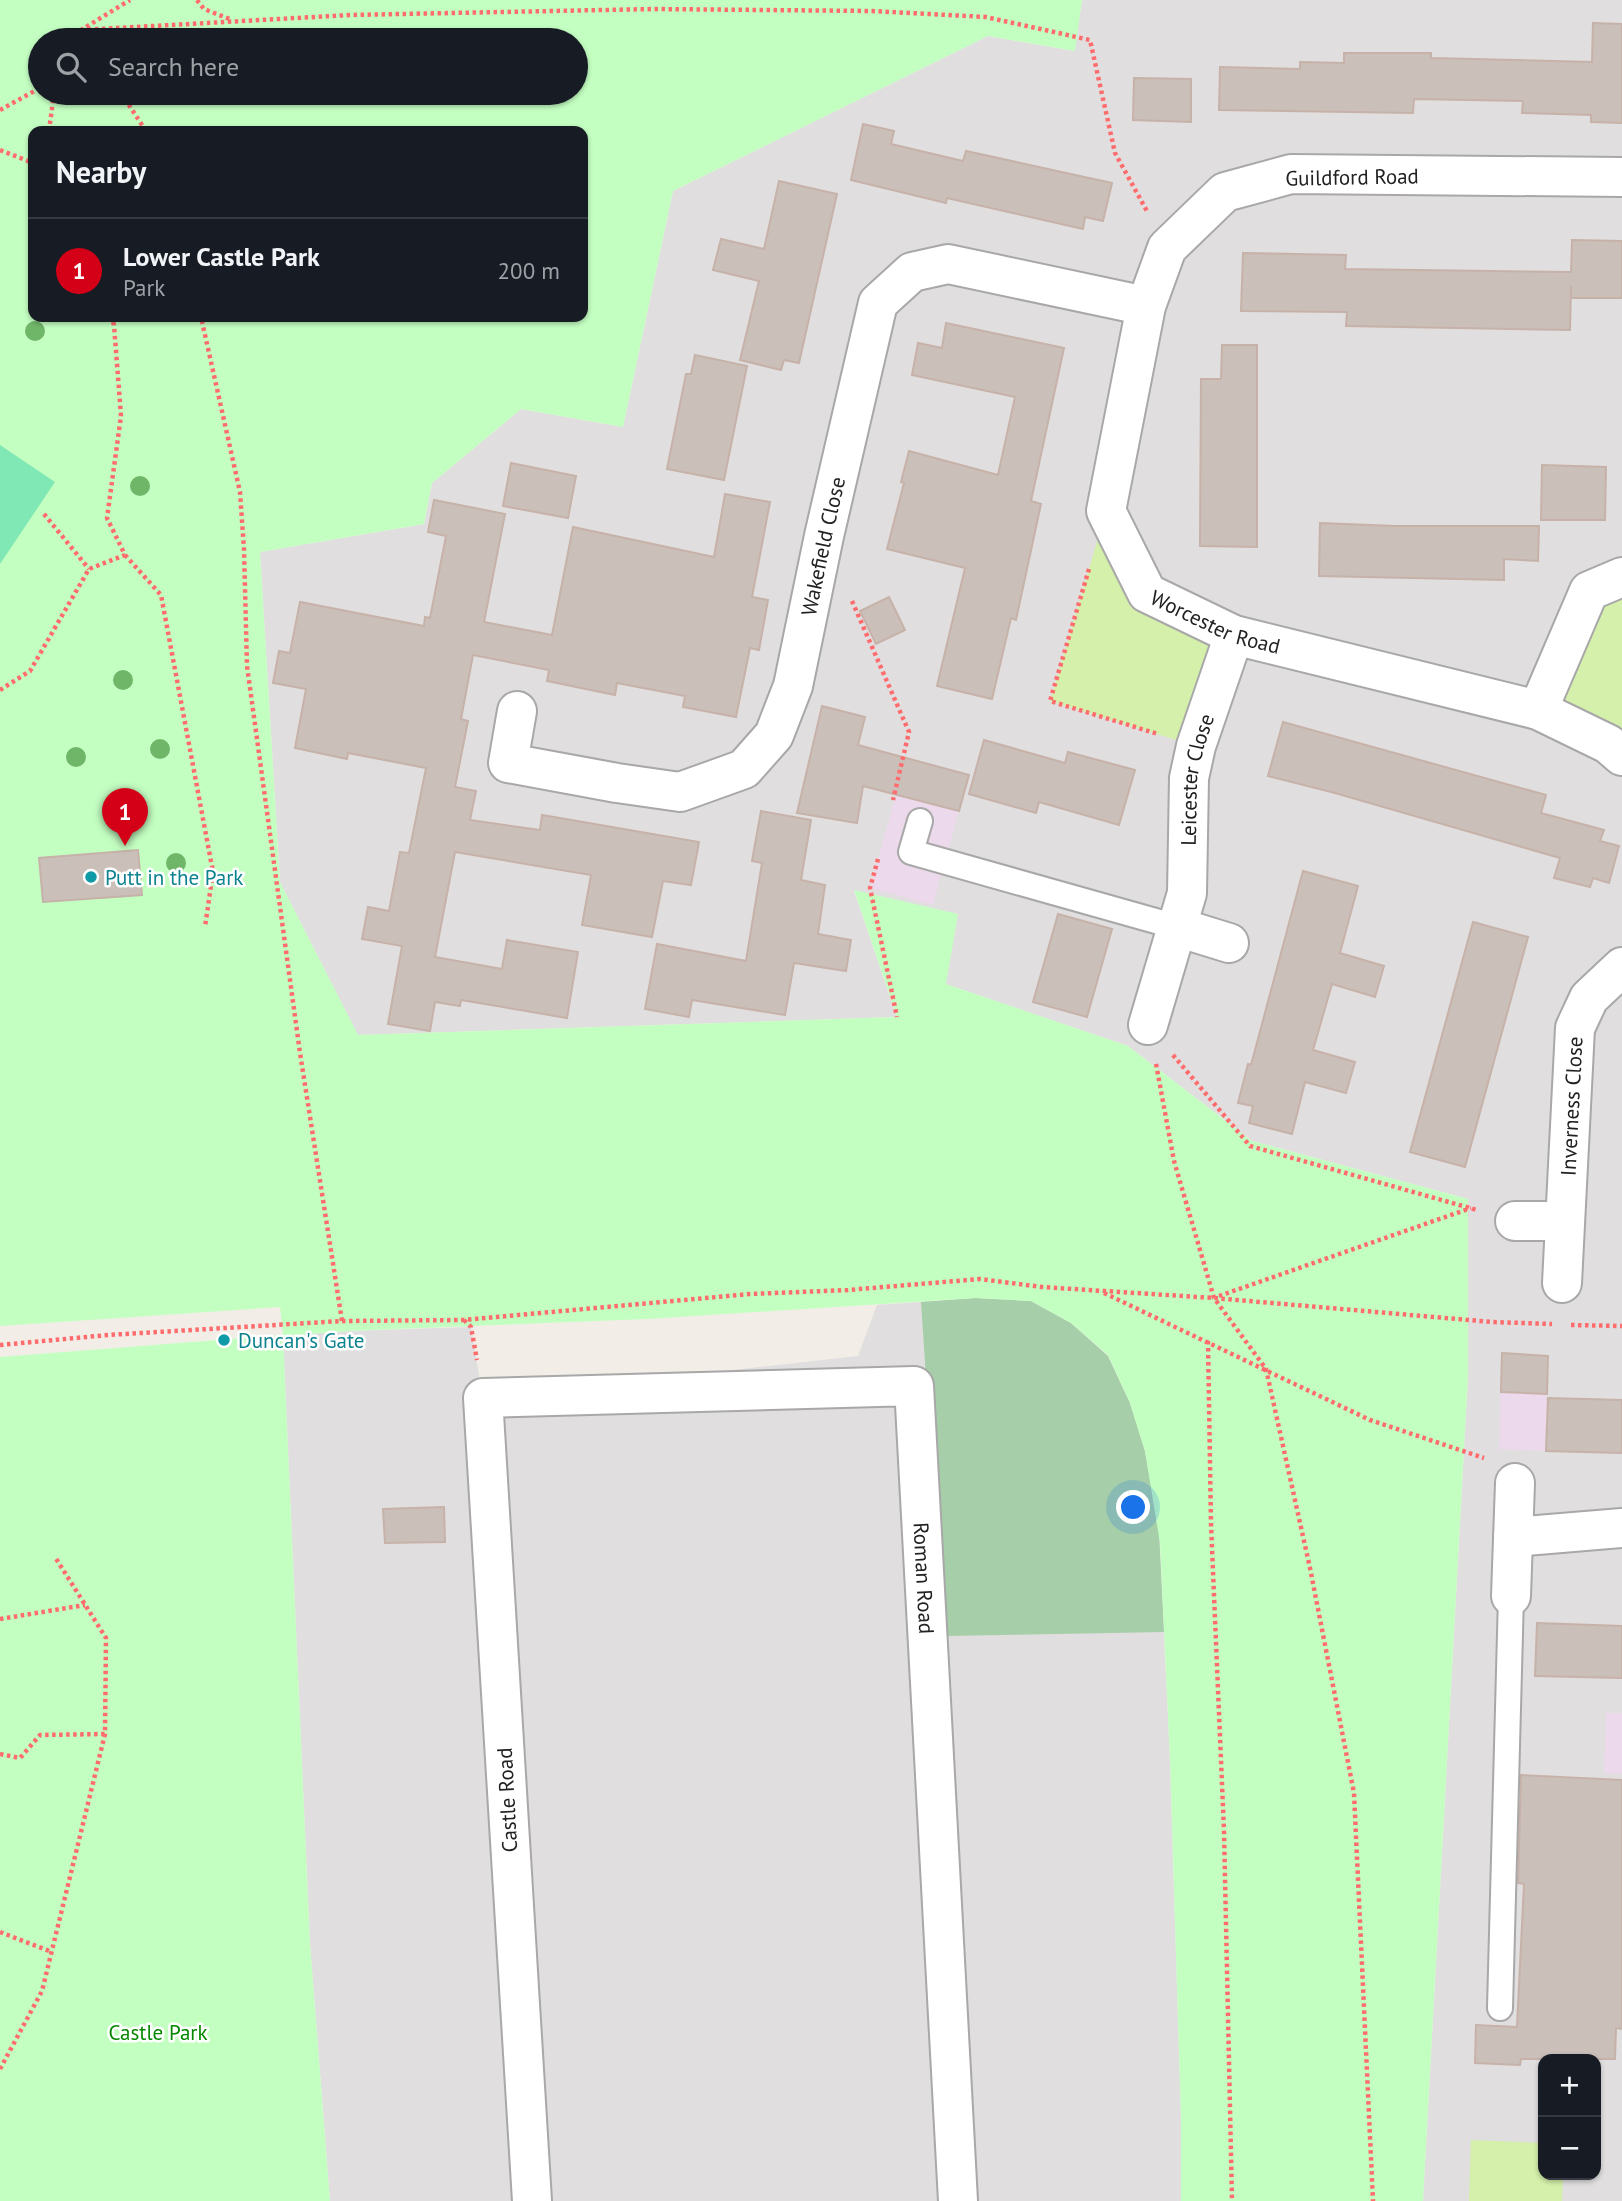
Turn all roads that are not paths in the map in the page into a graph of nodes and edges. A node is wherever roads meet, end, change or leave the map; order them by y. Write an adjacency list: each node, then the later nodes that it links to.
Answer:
1 (1622, 177): 2 (street, Guildford Road)
2 (1146, 306): 4 (street, Worcester Road); 6 (street, Wakefield Close)
3 (1622, 578): 5 (street)
4 (1234, 635): 5 (street, Worcester Road); 9 (street, Leicester Close)
5 (1538, 710): 7 (street, Worcester Road)
6 (517, 711)
7 (1622, 756)
8 (920, 821): 9 (lane)
9 (1177, 927): 10 (street); 12 (street, Leicester Close)
10 (1229, 943)
11 (1622, 967): 14 (street, Inverness Close)
12 (1148, 1025)
13 (1515, 1221): 14 (street)
14 (1566, 1221): 15 (street, Inverness Close)
15 (1562, 1283)
16 (483, 1398): 22 (street, Castle Road); 23 (street, Roman Road)
17 (1515, 1483): 19 (street)
18 (1622, 1528): 19 (street)
19 (1513, 1537): 20 (street)
20 (1510, 1596): 21 (lane)
21 (1500, 2008)
22 (532, 2201)
23 (958, 2201)

